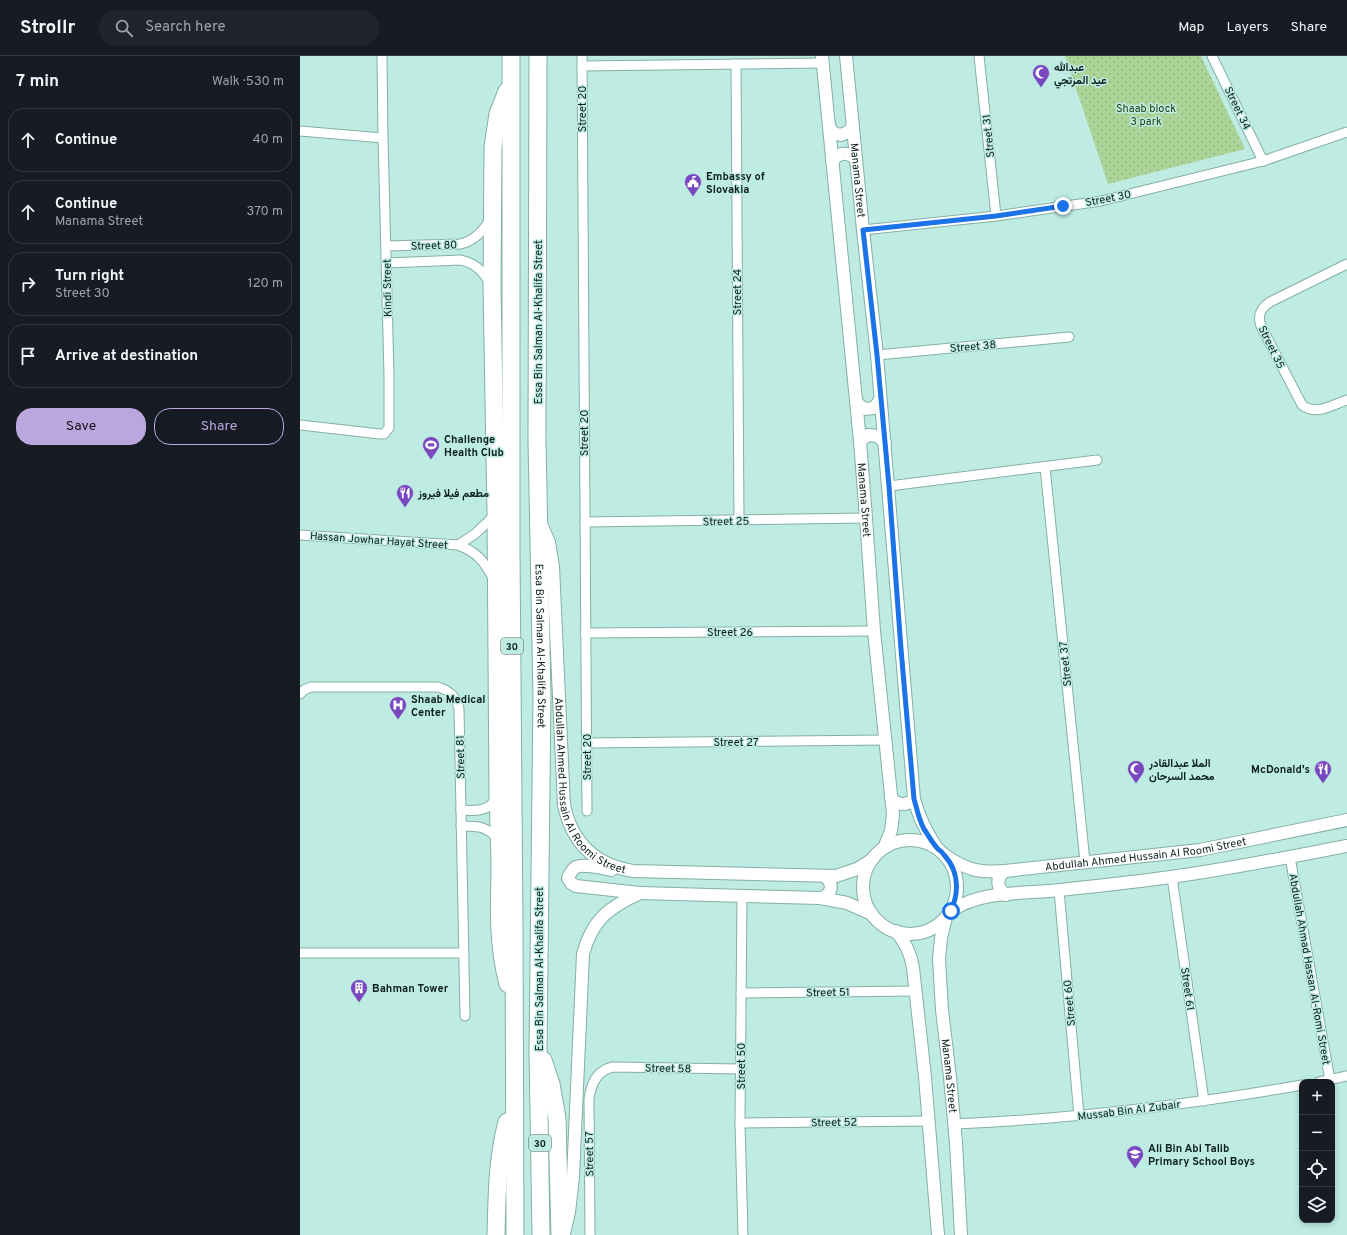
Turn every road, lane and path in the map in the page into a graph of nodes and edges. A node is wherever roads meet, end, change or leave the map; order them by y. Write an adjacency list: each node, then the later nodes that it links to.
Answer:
1 (382, 56): 16 (street, Kindi Street)
2 (511, 56): 11 (highway, 30)
3 (538, 56): 40 (highway, Essa Bin Salman Al-Khalifa Street / 30)
4 (582, 56): 10 (street, Street 20)
5 (846, 56): 13 (street, Manama Street)
6 (979, 56): 21 (street, Street 31)
7 (1212, 56): 18 (street, Street 34)
8 (822, 60): 9 (street); 12 (street, Manama Street)
9 (736, 64): 10 (street); 41 (street, Street 24)
10 (582, 66): 42 (street, Street 20)
11 (511, 84): 20 (highway); 81 (highway, 30)
12 (829, 124): 13 (street); 19 (street, Manama Street)
13 (852, 125): 17 (street, Manama Street)
14 (300, 131): 16 (street)
15 (1347, 132): 18 (street, Street 30)
16 (382, 138): 23 (street, Kindi Street)
17 (856, 159): 19 (street); 22 (street, Manama Street)
18 (1263, 160): 21 (street, Street 30)
19 (832, 162): 31 (street, Manama Street)
20 (493, 216): 23 (street, Street 80); 26 (highway)
21 (996, 216): 22 (street, Street 30)
22 (863, 230): 28 (street, Manama Street)
23 (386, 246): 24 (street, Kindi Street)
24 (387, 263): 26 (street, Street 80); 32 (street, Kindi Street)
25 (1347, 264): 30 (street, Street 35)
26 (492, 286): 38 (highway)
27 (1069, 337): 28 (street, Street 38)
28 (877, 355): 29 (street, Manama Street)
29 (880, 400): 31 (street); 34 (street, Manama Street)
30 (1347, 400)
31 (856, 402): 33 (street, Manama Street)
32 (300, 425)
33 (860, 442): 34 (street); 39 (street, Manama Street)
34 (885, 443): 37 (street, Manama Street)
35 (1097, 460): 36 (street)
36 (1045, 467): 37 (street); 64 (street, Street 37)
37 (889, 486): 53 (street, Manama Street)
38 (496, 514): 44 (street, Hassan Jowhar Hayat Street); 45 (highway)
39 (866, 518): 41 (street, Street 25); 46 (street, Manama Street)
40 (538, 520): 65 (street, Abdullah Ahmed Hussain Al Roomi Street); 83 (highway, Essa Bin Salman Al-Khalifa Street / 30)
41 (739, 520): 42 (street, Street 25)
42 (585, 522): 47 (street, Street 20)
43 (300, 535): 44 (street, Hassan Jowhar Hayat Street)
44 (458, 545): 45 (street, Hassan Jowhar Hayat Street)
45 (496, 583): 51 (highway)
46 (874, 631): 47 (street, Street 26); 49 (street, Manama Street)
47 (585, 633): 50 (street, Street 20)
48 (300, 694): 54 (street, Street 81)
49 (886, 740): 50 (street, Street 27); 52 (street, Manama Street)
50 (587, 743): 55 (street, Street 20)
51 (498, 797): 54 (street); 58 (highway)
52 (892, 798): 53 (street); 60 (street, Manama Street)
53 (914, 799): 61 (street, Manama Street)
54 (460, 810): 57 (street, Street 81)
55 (587, 811)
56 (1347, 820): 64 (street, Abdullah Ahmed Hussain Al Roomi Street)
57 (461, 826): 58 (street); 77 (street, Street 81)
58 (500, 840): 81 (highway)
59 (1347, 846): 62 (street, Abdullah Ahmed Hussain Al Roomi Street)
60 (884, 848): 61 (street); 63 (street)
61 (941, 852): 66 (street, Abdullah Ahmed Hussain Al Roomi Street); 75 (street)
62 (1290, 857): 68 (street, Abdullah Ahmed Hussain Al Roomi Street); 87 (street, Abdullah Ahmad Hassan Al-Romi Street)
63 (873, 858): 67 (street, Abdullah Ahmed Hussain Al Roomi Street); 74 (street)
64 (1085, 862): 66 (street, Abdullah Ahmed Hussain Al Roomi Street)
65 (620, 869): 67 (street, Abdullah Ahmed Hussain Al Roomi Street); 70 (street)
66 (1005, 871): 71 (street)
67 (824, 876): 73 (street)
68 (1172, 877): 69 (street, Abdullah Ahmed Hussain Al Roomi Street); 90 (street, Street 61)
69 (1059, 890): 71 (street, Abdullah Ahmed Hussain Al Roomi Street); 92 (street, Street 60)
70 (640, 893): 72 (street); 102 (street)
71 (1006, 895): 75 (street, Abdullah Ahmed Hussain Al Roomi Street)
72 (742, 896): 73 (street); 80 (street, Street 50)
73 (820, 898): 74 (street)
74 (872, 914): 76 (street)
75 (949, 914): 76 (street); 95 (street, Manama Street)
76 (896, 931): 79 (street)
77 (464, 953): 78 (street); 82 (street, Street 81)
78 (300, 954)
79 (916, 991): 80 (street, Street 51); 93 (street)
80 (741, 993): 84 (street, Street 50)
81 (514, 1001): 91 (highway, 30)
82 (465, 1016)
83 (538, 1051): 100 (highway, Essa Bin Salman Al-Khalifa Street / 30); 101 (highway)
84 (740, 1070): 85 (street, Street 58); 94 (street, Street 50)
85 (598, 1076): 103 (street, Street 57)
86 (1347, 1076): 88 (street)
87 (1330, 1079)
88 (1334, 1079)
89 (1299, 1085): 90 (street, Mussab Bin Al Zubair)
90 (1204, 1101): 92 (street, Mussab Bin Al Zubair)
91 (514, 1103): 98 (highway); 99 (highway, 30)
92 (1079, 1116): 95 (street, Mussab Bin Al Zubair)
93 (928, 1121): 94 (street, Street 52); 96 (street)
94 (740, 1123): 104 (street, Street 50)
95 (954, 1124): 97 (street, Manama Street)
96 (940, 1233)
97 (959, 1233)
98 (496, 1235)
99 (515, 1235)
100 (541, 1235)
101 (560, 1235)
102 (564, 1235)
103 (590, 1235)
104 (743, 1235)

